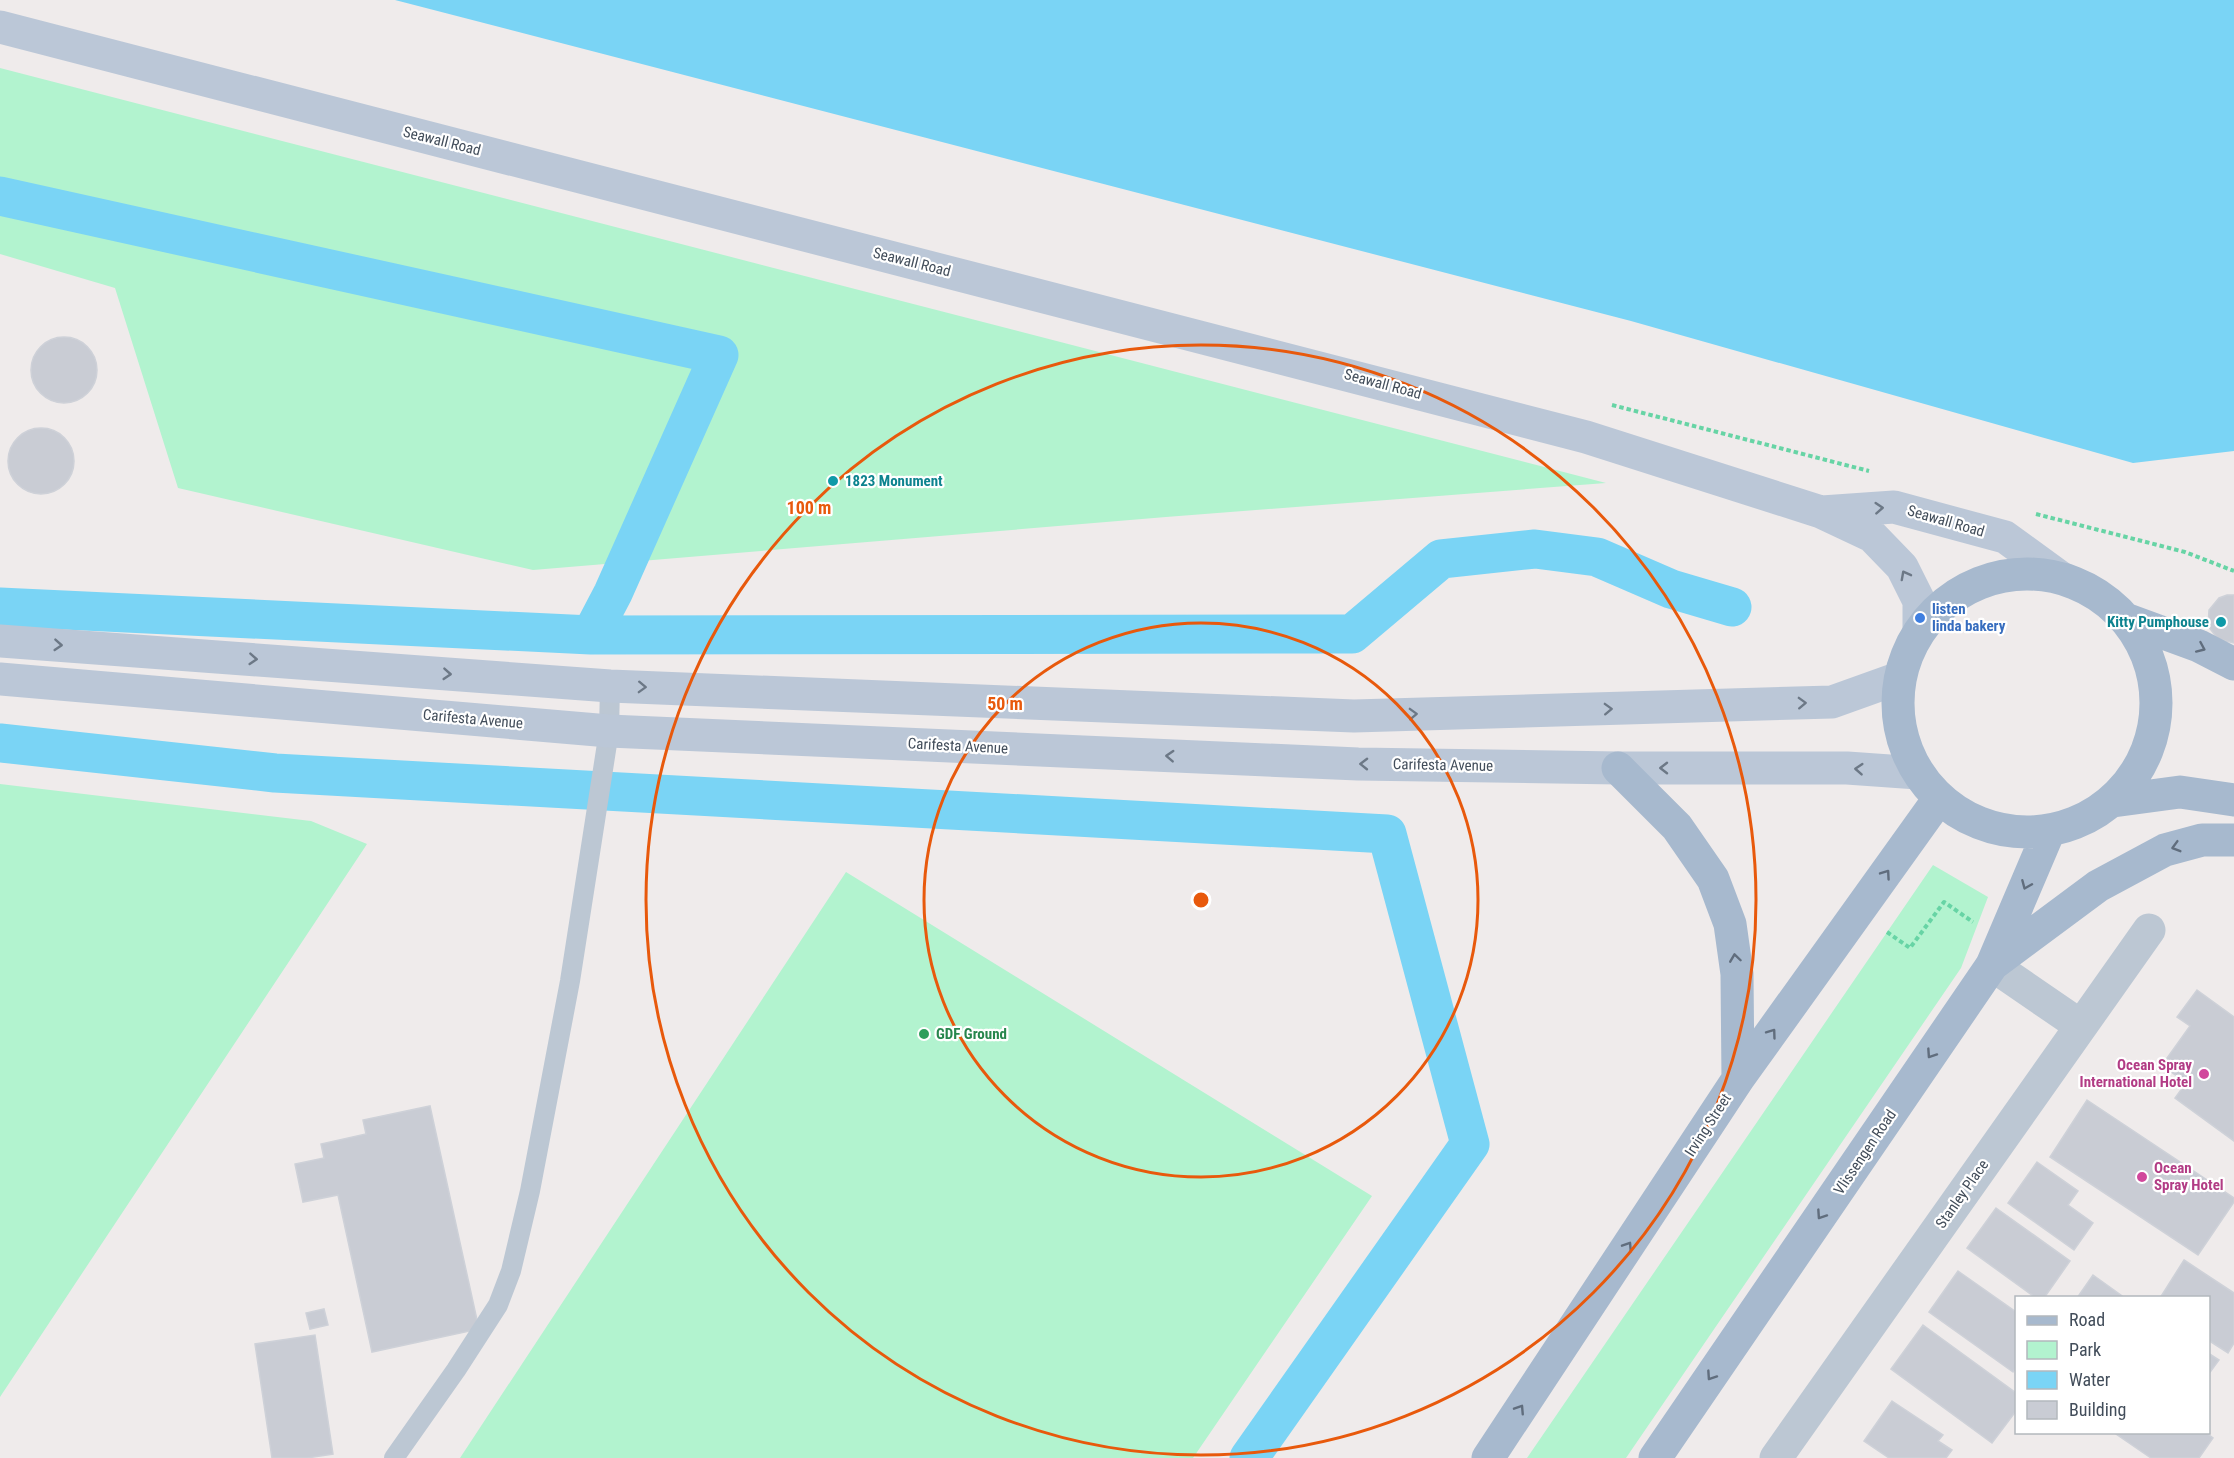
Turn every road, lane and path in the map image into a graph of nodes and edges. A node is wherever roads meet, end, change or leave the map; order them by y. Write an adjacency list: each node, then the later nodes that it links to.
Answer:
1 (0, 27): 2 (main road, Seawall Road)
2 (1821, 512): 3 (main road, Seawall Road, one-way to 3); 5 (main road, Seawall Road, one-way to 2)
3 (2060, 577): 4 (main road); 5 (main road)
4 (2128, 620): 7 (main road, one-way to 7); 16 (main road)
5 (1919, 630): 8 (main road)
6 (0, 641): 10 (main road, one-way to 10)
7 (2234, 664)
8 (1899, 678): 10 (main road, one-way to 8); 13 (main road)
9 (0, 679): 11 (main road, Carifesta Avenue)
10 (610, 686): 11 (lane)
11 (609, 731): 12 (main road, Carifesta Avenue, one-way to 11); 24 (lane)
12 (1618, 768): 13 (main road, Carifesta Avenue, one-way to 12); 23 (main road, one-way to 12)
13 (1918, 773): 14 (main road)
14 (1938, 800): 17 (main road); 19 (main road, Irving Street, one-way to 14)
15 (2234, 800): 16 (main road)
16 (2113, 801): 17 (main road)
17 (2049, 831): 21 (main road, Vlissengen Road, one-way to 21)
18 (2234, 840): 21 (main road, one-way to 21)
19 (1859, 912): 21 (path); 23 (main road, Irving Street, one-way to 19)
20 (2149, 930): 22 (street, Stanley Place)
21 (1997, 954): 22 (street); 26 (main road, Vlissengen Road, one-way to 26)
22 (2081, 1026): 27 (street, Stanley Place)
23 (1738, 1079): 25 (main road, Irving Street, one-way to 23)
24 (394, 1458)
25 (1488, 1458)
26 (1655, 1458)
27 (1776, 1458)

